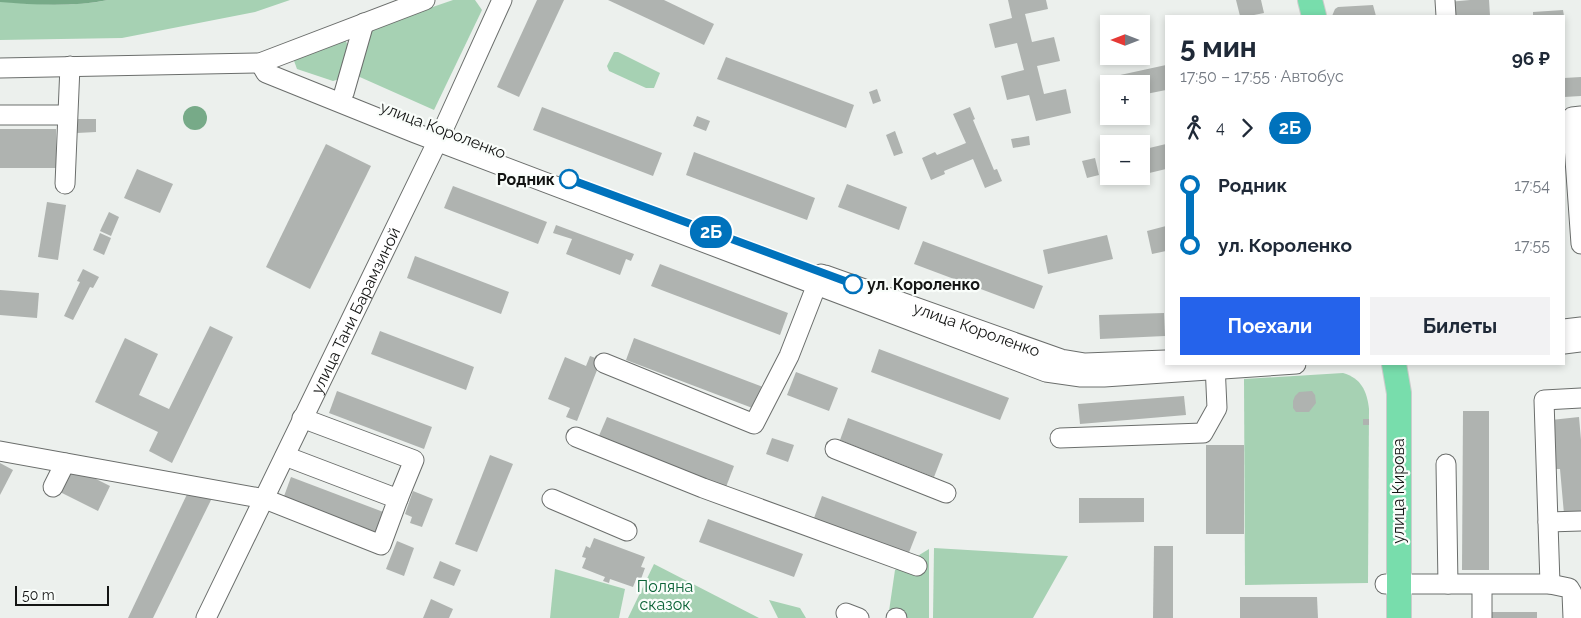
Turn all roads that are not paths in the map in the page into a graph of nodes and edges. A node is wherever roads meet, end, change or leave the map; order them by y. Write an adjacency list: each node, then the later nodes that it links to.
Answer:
1 (425, 0): 7 (street)
2 (502, 0): 15 (street, улица Тани Барамзиной)
3 (1310, 0): 5 (main road)
4 (1445, 0): 6 (street)
5 (1314, 15)
6 (1446, 15)
7 (364, 24): 10 (street); 11 (street)
8 (70, 66): 9 (street); 10 (street); 12 (street)
9 (0, 68)
10 (263, 68): 11 (street, улица Короленко); 15 (street, улица Короленко)
11 (344, 93): 15 (street, улица Короленко)
12 (68, 114): 13 (street); 16 (street)
13 (0, 115)
14 (1581, 116): 17 (street)
15 (440, 136): 18 (street, улица Короленко); 30 (street, улица Тани Барамзиной)
16 (65, 184)
17 (1581, 244)
18 (819, 279): 23 (street, улица Короленко); 24 (street); 28 (street, улица Короленко)
19 (1581, 327): 20 (street)
20 (1565, 329)
21 (1581, 342): 22 (street)
22 (1565, 344)
23 (1165, 360)
24 (604, 363)
25 (1256, 365): 28 (street, улица Короленко)
26 (1381, 365): 47 (main road, улица Кирова)
27 (1394, 365): 47 (main road, улица Кирова)
28 (1215, 366): 32 (street)
29 (1581, 398): 44 (street)
30 (302, 418): 35 (street, улица Тани Барамзиной); 41 (street)
31 (576, 437): 46 (street)
32 (1060, 438)
33 (835, 449): 39 (street)
34 (0, 451): 36 (street)
35 (285, 456): 40 (street, улица Тани Барамзиной); 41 (street)
36 (65, 463): 38 (street); 40 (street)
37 (1446, 464): 48 (street)
38 (53, 487)
39 (946, 493)
40 (266, 499): 41 (street); 51 (street, улица Тани Барамзиной)
41 (398, 499)
42 (552, 499): 45 (street)
43 (1581, 521): 44 (street)
44 (1548, 522): 50 (street)
45 (627, 531)
46 (917, 566)
47 (1391, 584): 48 (street); 52 (main road, улица Кирова); 53 (main road, улица Кирова)
48 (1448, 584): 49 (street)
49 (1482, 584): 50 (street); 54 (street)
50 (1550, 584): 55 (street)
51 (206, 618)
52 (1385, 618)
53 (1399, 618)
54 (1482, 618)
55 (1573, 618)

